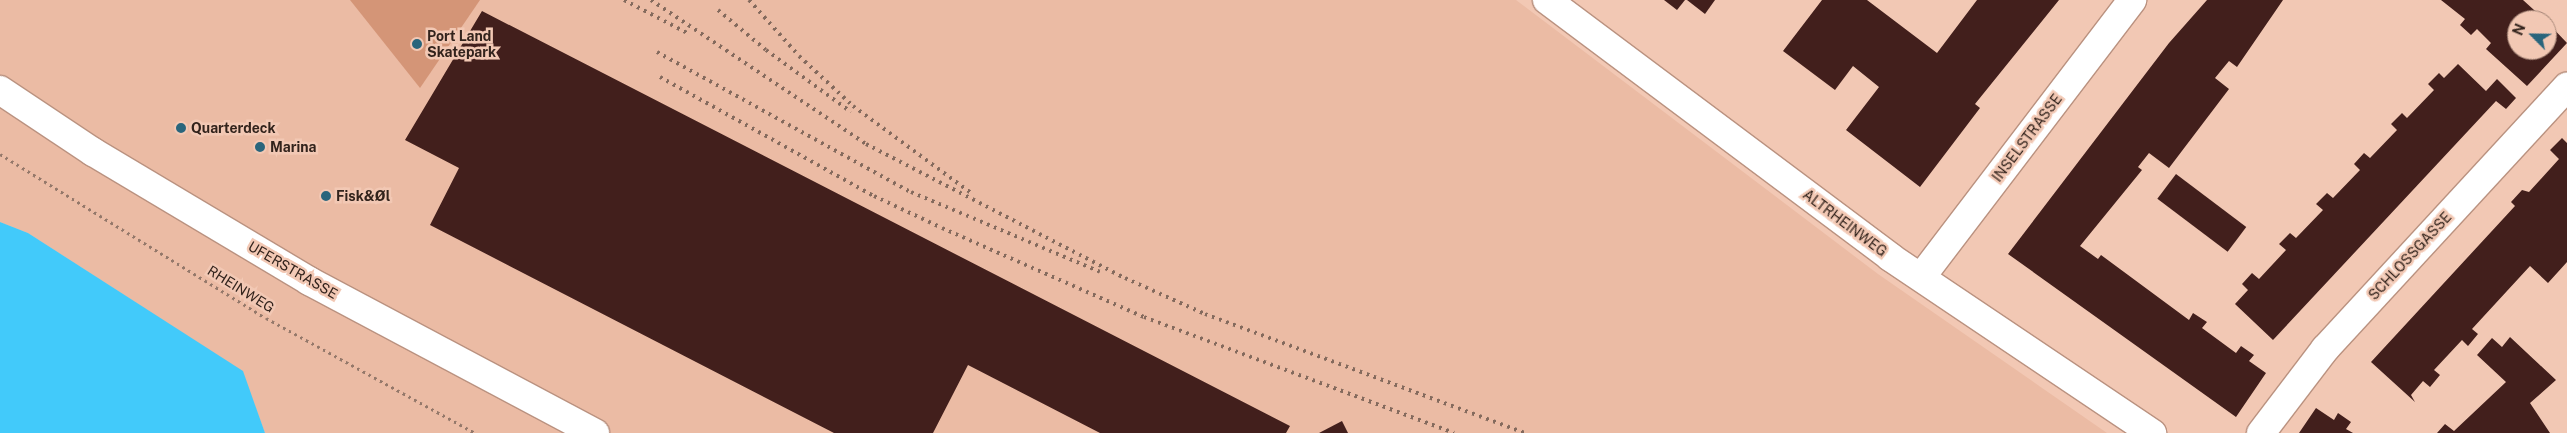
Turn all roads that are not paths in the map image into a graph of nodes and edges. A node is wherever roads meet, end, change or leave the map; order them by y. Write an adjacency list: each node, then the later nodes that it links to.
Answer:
1 (1547, 0): 5 (street, ALTRHEINWEG)
2 (2132, 0): 5 (street, INSELSTRASSE)
3 (2567, 87): 8 (street, SCHLOSSGASSE)
4 (0, 90): 6 (street, UFERSTRASSE)
5 (1922, 276): 7 (street, ALTRHEINWEG)
6 (596, 433)
7 (2152, 433)
8 (2261, 433)

